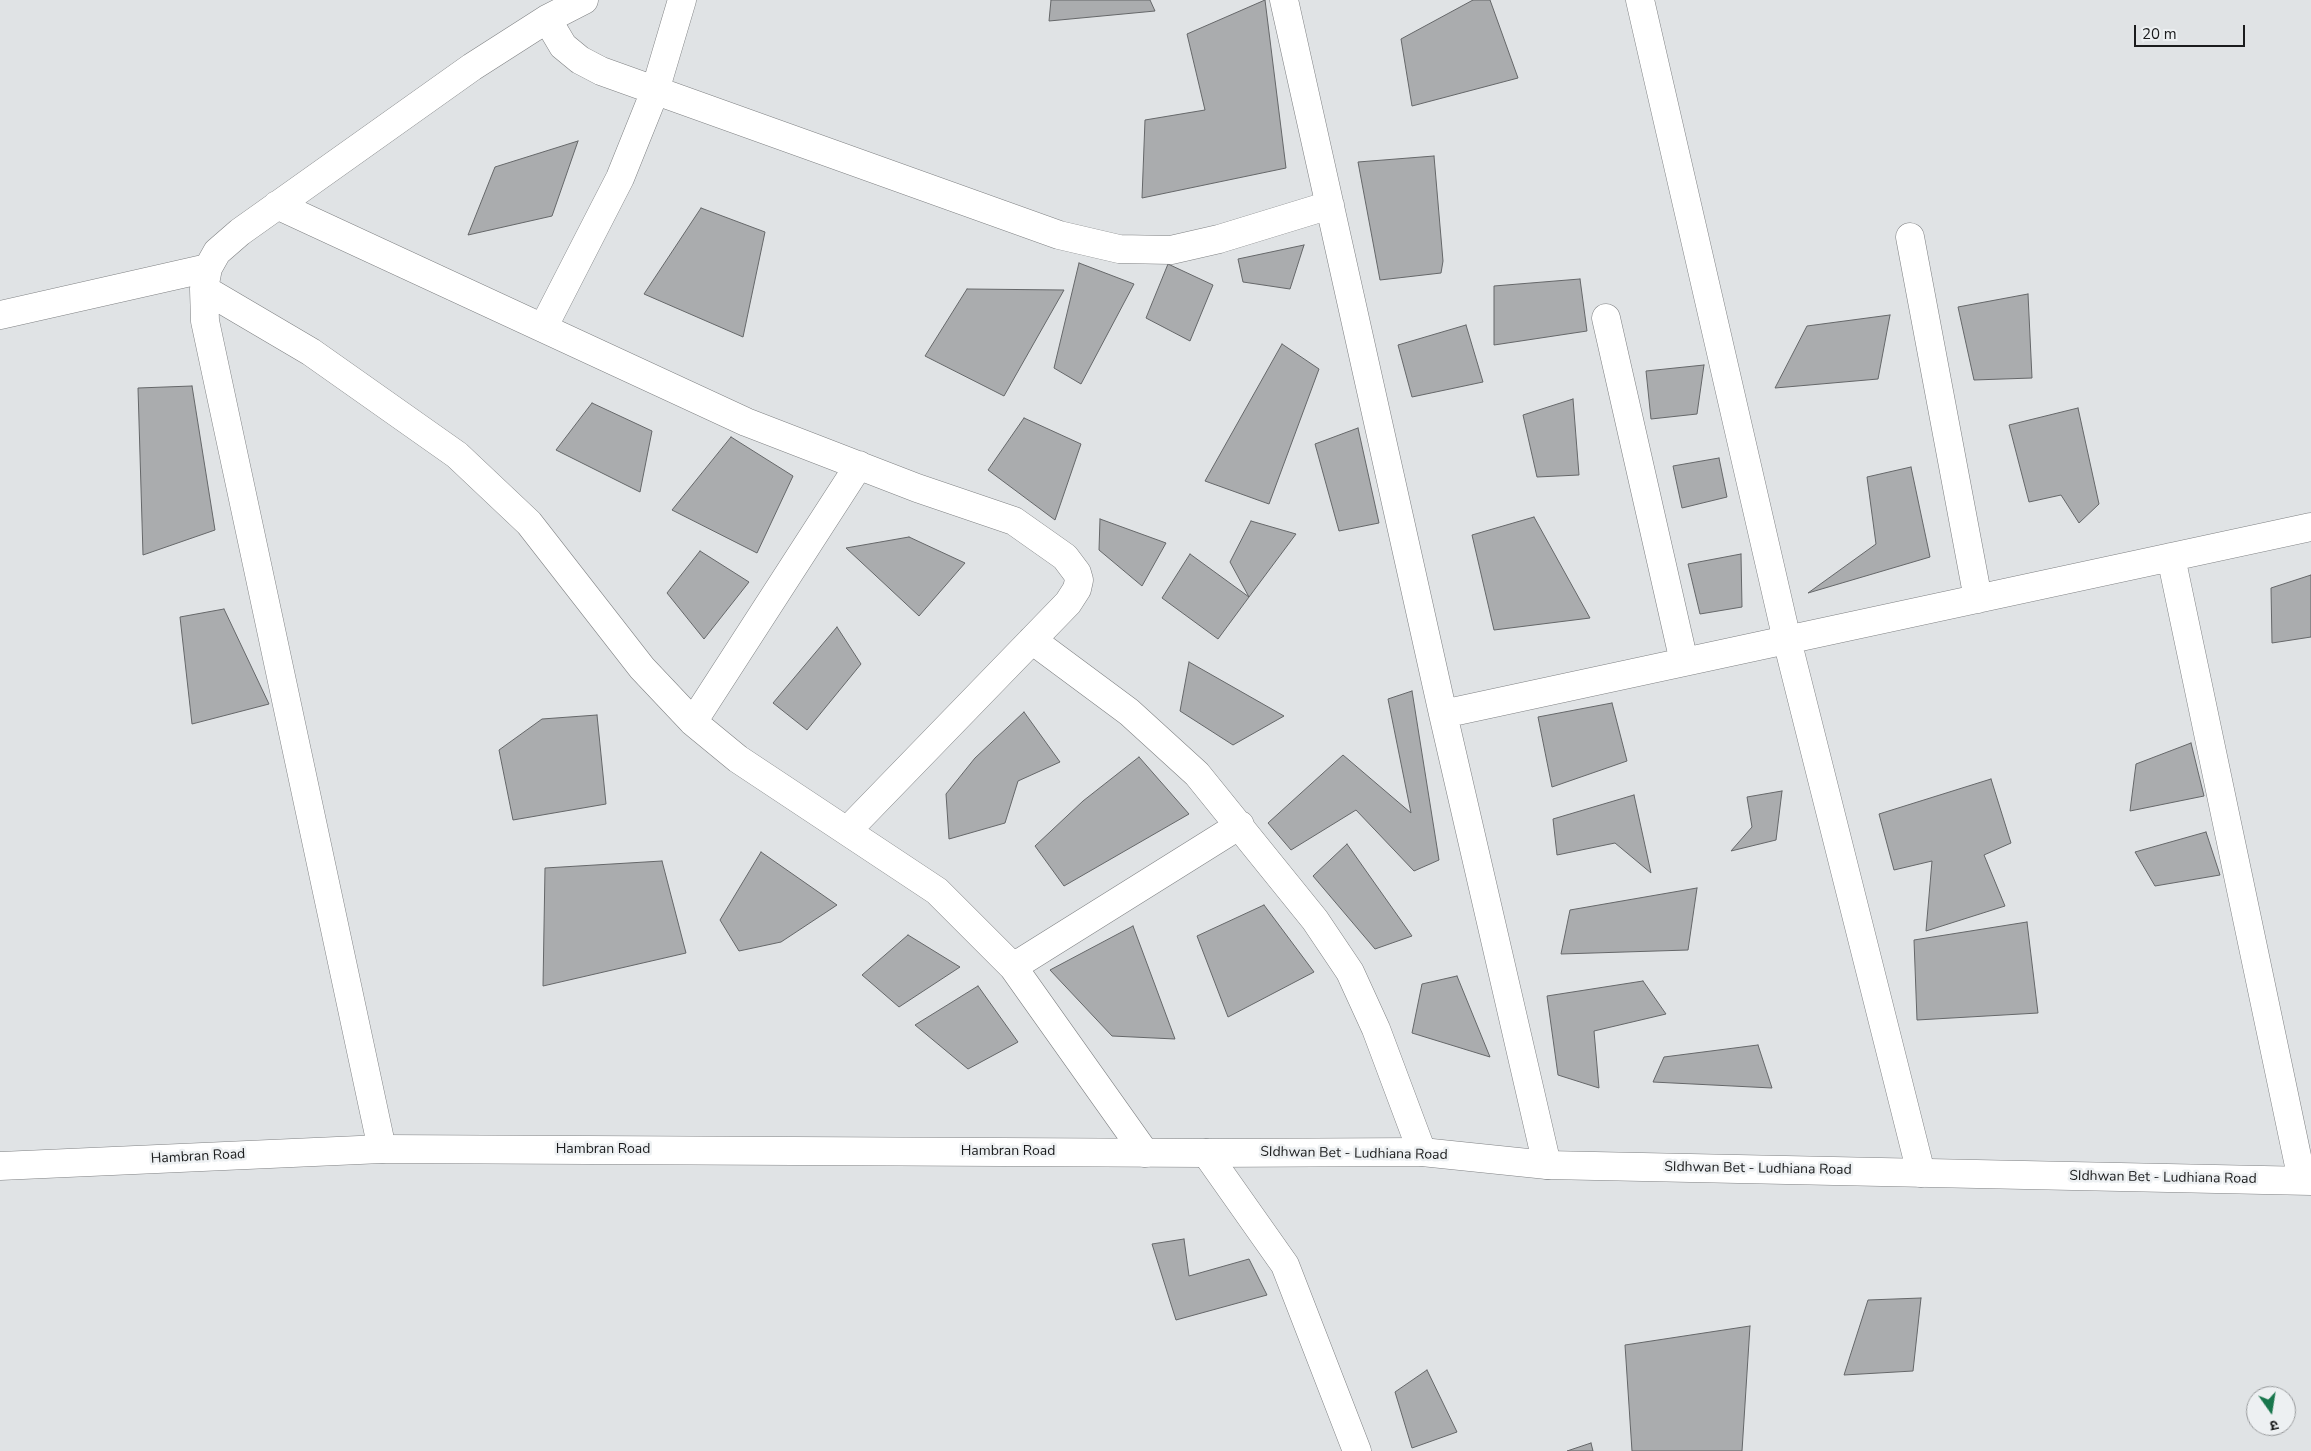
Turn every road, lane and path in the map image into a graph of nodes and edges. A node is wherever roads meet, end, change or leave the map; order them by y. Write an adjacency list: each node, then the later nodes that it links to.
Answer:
1 (584, 0): 5 (street)
2 (682, 0): 6 (street)
3 (1284, 0): 8 (street)
4 (1640, 0): 19 (street)
5 (547, 19): 6 (street); 7 (street)
6 (655, 91): 8 (street); 13 (street)
7 (277, 205): 10 (street); 13 (street)
8 (1330, 205): 21 (street)
9 (1910, 237): 17 (street)
10 (206, 279): 11 (street); 22 (street); 26 (street)
11 (0, 315)
12 (1606, 318): 20 (street)
13 (543, 328): 14 (street)
14 (859, 465): 18 (street); 22 (street)
15 (2311, 527): 16 (street)
16 (2171, 557): 17 (street); 33 (street)
17 (1978, 598): 19 (street)
18 (1032, 640): 23 (street); 24 (street)
19 (1787, 640): 20 (street); 32 (street)
20 (1684, 662): 21 (street)
21 (1443, 714): 30 (street)
22 (693, 722): 24 (street)
23 (1240, 825): 25 (street); 27 (street)
24 (847, 831): 25 (street)
25 (1013, 966): 28 (street)
26 (382, 1149): 28 (street, Hambran Road); 31 (street, Hambran Road)
27 (1422, 1152): 29 (street, SIdhwan Bet - Ludhiana Road); 30 (street, SIdhwan Bet - Ludhiana Road)
28 (1145, 1153): 29 (street, Hambran Road)
29 (1206, 1153): 34 (street)
30 (1546, 1165): 32 (street, SIdhwan Bet - Ludhiana Road)
31 (0, 1166)
32 (1921, 1173): 33 (street, SIdhwan Bet - Ludhiana Road)
33 (2307, 1180)
34 (1357, 1451)

